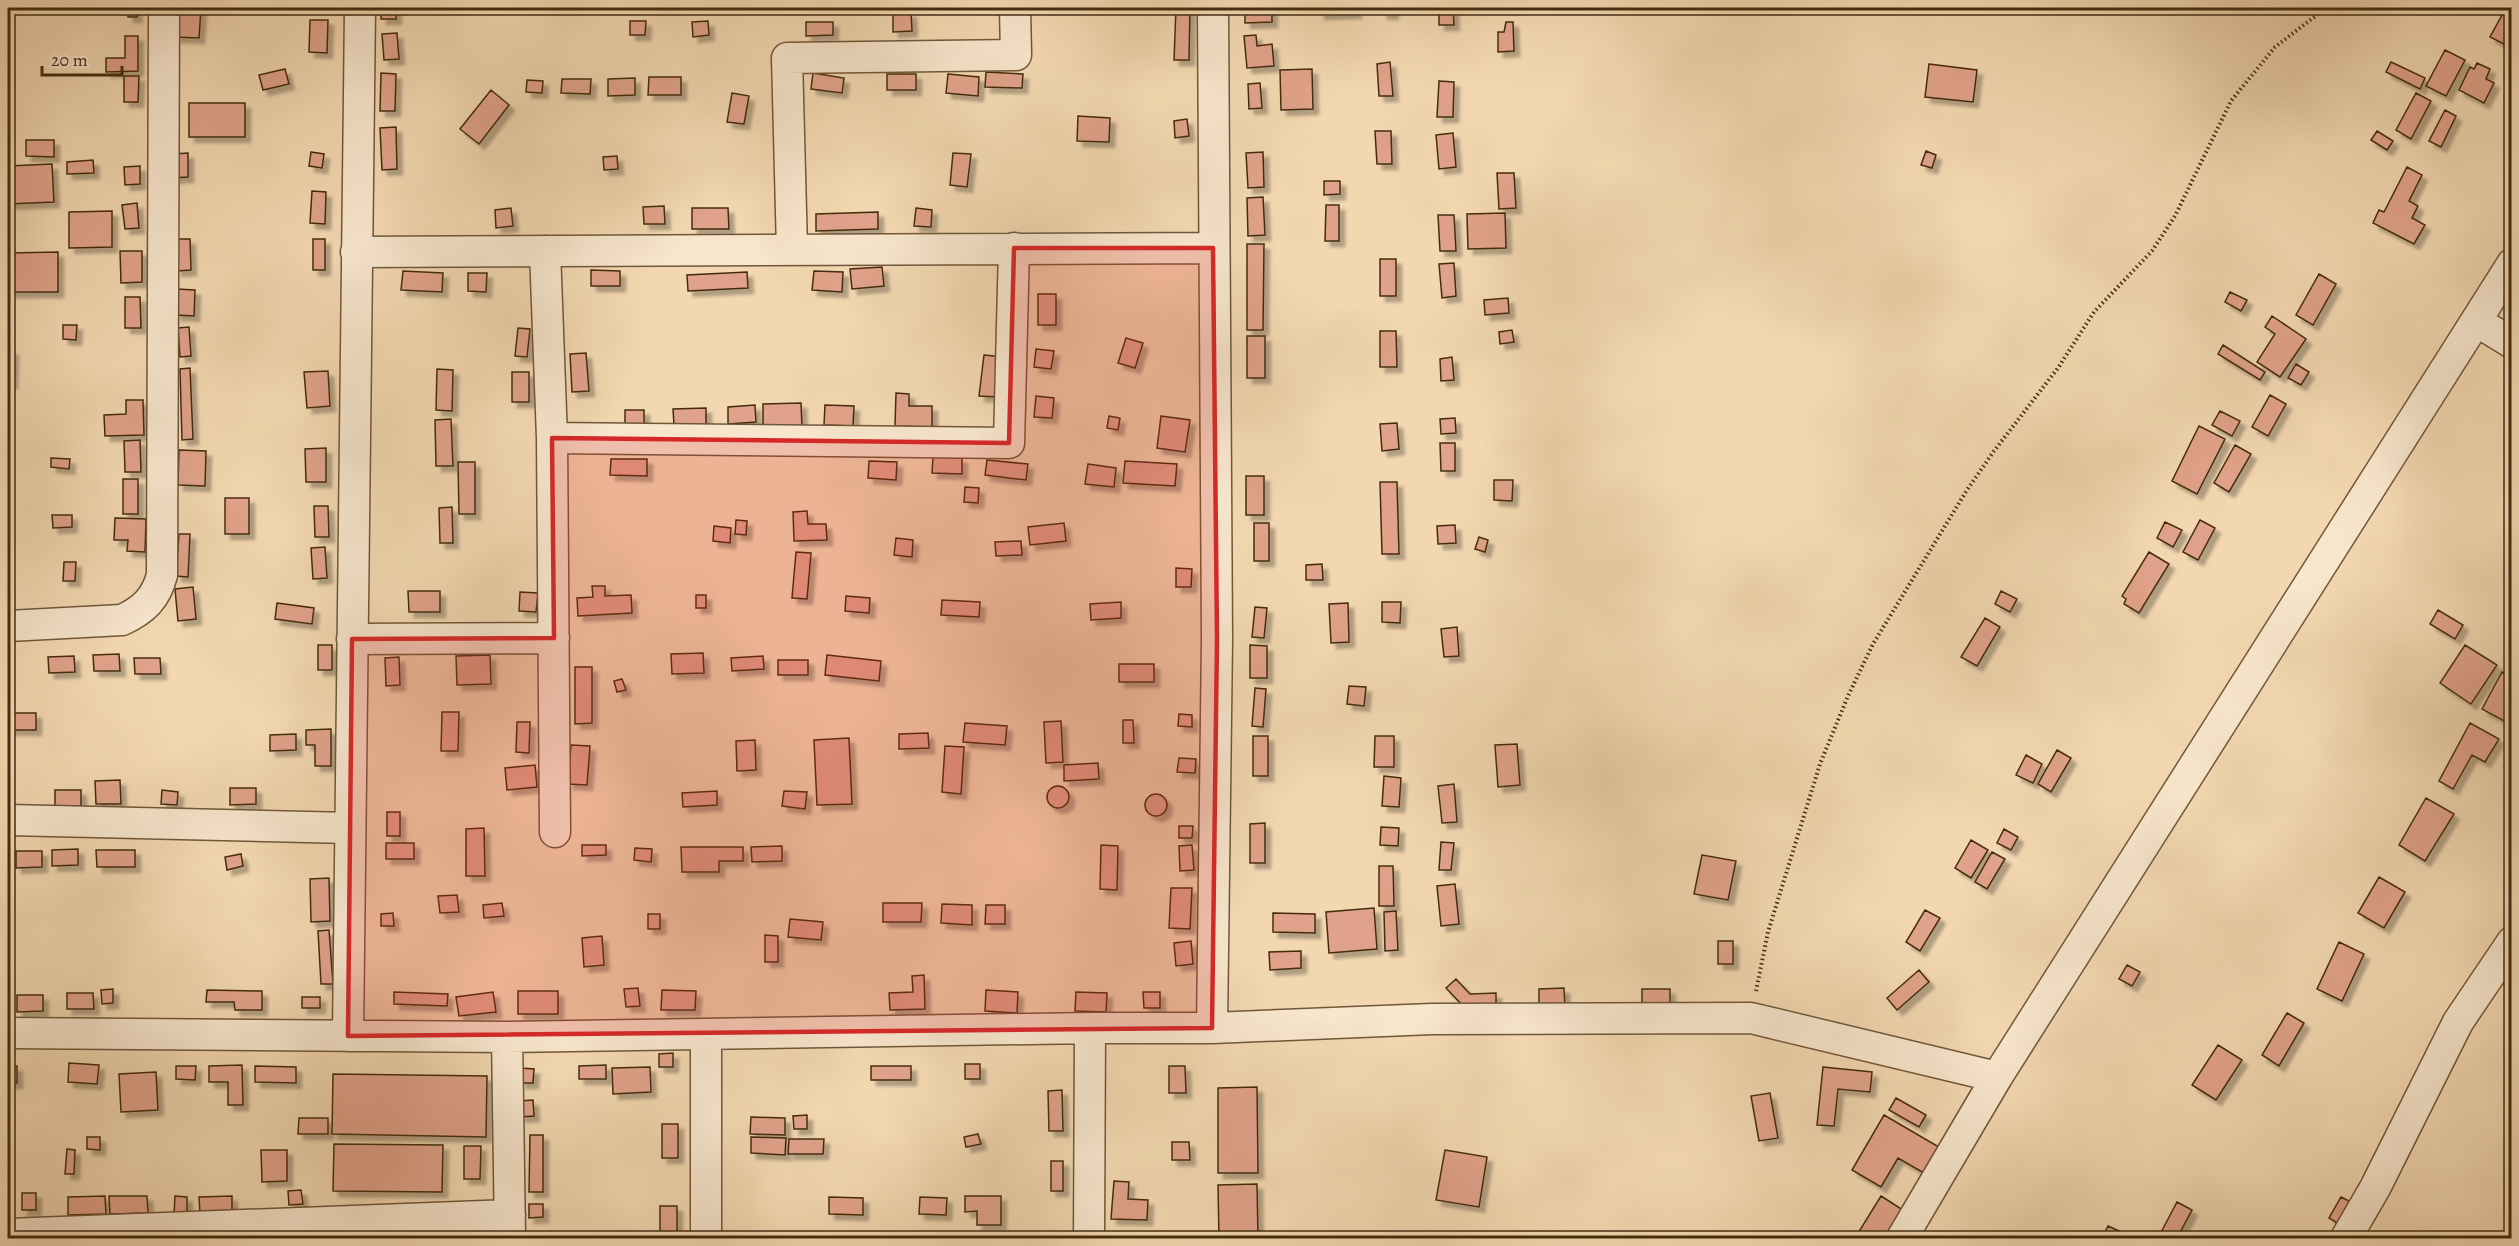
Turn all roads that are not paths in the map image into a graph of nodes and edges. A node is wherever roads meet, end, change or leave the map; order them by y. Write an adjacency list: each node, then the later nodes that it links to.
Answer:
1 (164, 8): 14 (street)
2 (360, 8): 9 (street)
3 (1015, 8): 7 (street)
4 (1213, 8): 6 (street)
5 (1014, 248): 6 (street); 7 (street); 13 (street)
6 (1213, 248): 22 (street)
7 (792, 250): 8 (street)
8 (545, 251): 9 (street); 13 (street)
9 (356, 252): 16 (street)
10 (2511, 264): 11 (street)
11 (2476, 321): 12 (street); 27 (street)
12 (2511, 343)
13 (552, 438): 15 (street)
14 (8, 626)
15 (554, 638): 16 (street); 19 (street)
16 (352, 639): 18 (street)
17 (8, 820): 18 (street)
18 (350, 828): 25 (street)
19 (555, 832)
20 (2511, 942): 35 (street)
21 (1090, 1028): 22 (street); 24 (street); 33 (street)
22 (1212, 1028): 27 (street)
23 (8, 1033): 25 (street)
24 (706, 1035): 26 (street); 31 (street)
25 (348, 1036): 26 (street)
26 (507, 1037): 28 (street)
27 (1997, 1077): 34 (street)
28 (510, 1227): 29 (street)
29 (311, 1231): 30 (street)
30 (8, 1234)
31 (706, 1238): 32 (street)
32 (717, 1239)
33 (1089, 1239)
34 (1902, 1239)
35 (2346, 1239)

